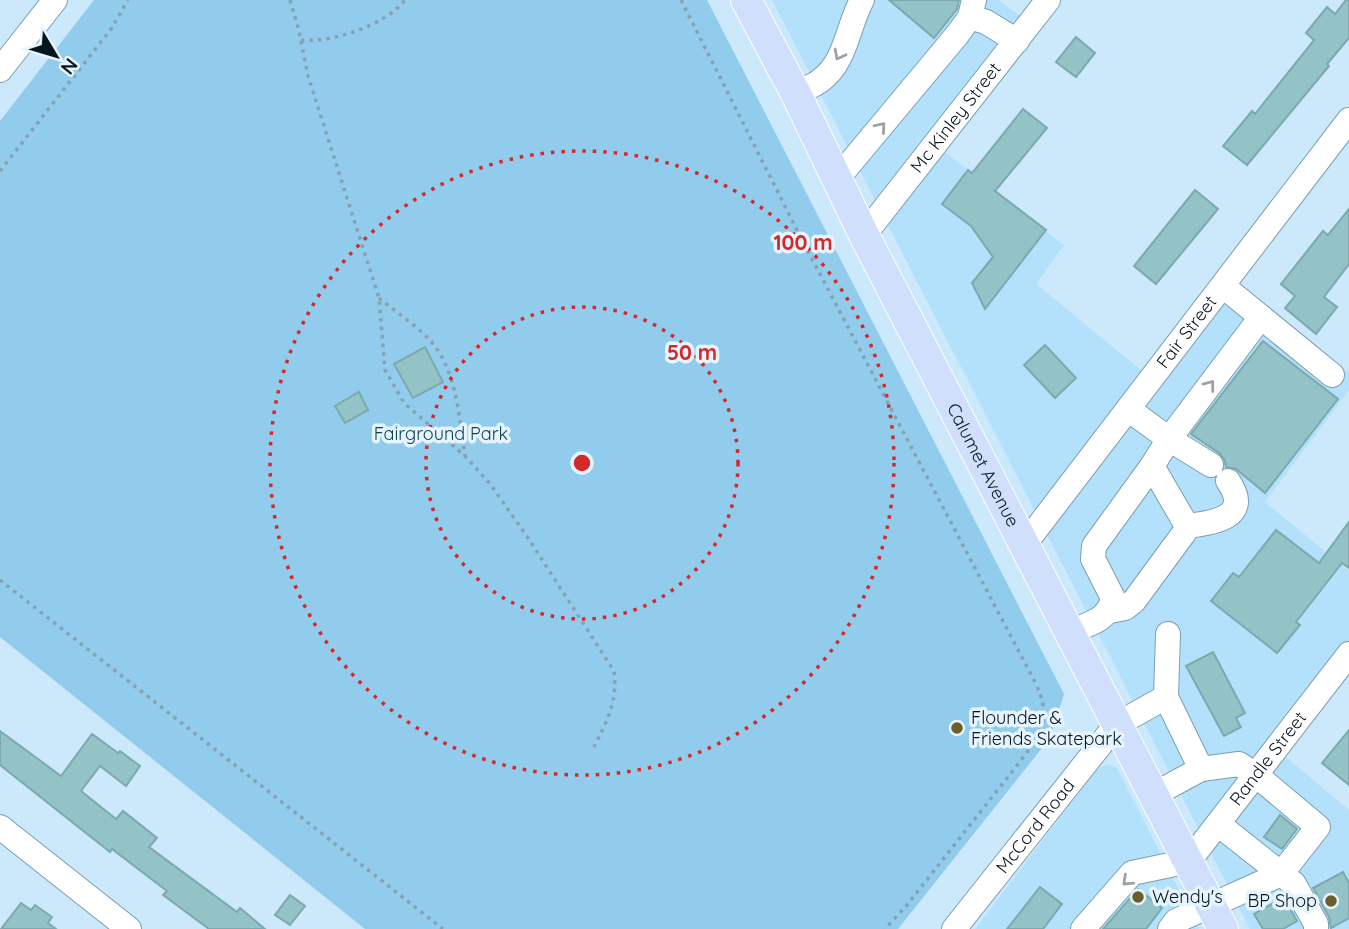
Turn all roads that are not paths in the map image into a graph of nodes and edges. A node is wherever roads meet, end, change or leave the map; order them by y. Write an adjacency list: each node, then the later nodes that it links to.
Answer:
1 (55, 0): 7 (street)
2 (746, 0): 8 (main road, Calumet Avenue)
3 (862, 0): 8 (street, one-way to 8)
4 (1048, 0): 6 (street, Mc Kinley Street)
5 (972, 8): 6 (street); 10 (street, one-way to 5)
6 (1017, 41): 11 (street, Mc Kinley Street)
7 (0, 70)
8 (796, 94): 10 (main road, Calumet Avenue)
9 (1349, 120): 12 (street, Fair Street)
10 (837, 179): 11 (main road, Calumet Avenue)
11 (864, 235): 19 (main road, Calumet Avenue)
12 (1223, 286): 13 (street); 15 (street, Fair Street)
13 (1261, 317): 14 (street); 16 (street, one-way to 13)
14 (1332, 375)
15 (1128, 409): 16 (street); 19 (street, Fair Street)
16 (1168, 439): 17 (street); 18 (street)
17 (1153, 466): 18 (street); 20 (street)
18 (1187, 526): 20 (street)
19 (1024, 545): 21 (main road, Calumet Avenue)
20 (1110, 611): 21 (street)
21 (1069, 632): 25 (main road, Calumet Avenue)
22 (1168, 634): 24 (street)
23 (1349, 654): 27 (street, Randle Street)
24 (1166, 697): 25 (street); 26 (street)
25 (1116, 724): 28 (main road, Calumet Avenue); 35 (street, McCord Road)
26 (1201, 769): 27 (street); 28 (street)
27 (1256, 775): 29 (street, Randle Street); 32 (street)
28 (1153, 795): 31 (main road, Calumet Avenue)
29 (1218, 824): 31 (street, Randle Street); 32 (street)
30 (0, 827): 34 (street)
31 (1189, 861): 33 (main road, Calumet Avenue); 36 (street, one-way to 36)
32 (1282, 874): 33 (street); 38 (street)
33 (1217, 918): 37 (street)
34 (129, 929)
35 (954, 929)
36 (1083, 929)
37 (1170, 929)
38 (1315, 929)

